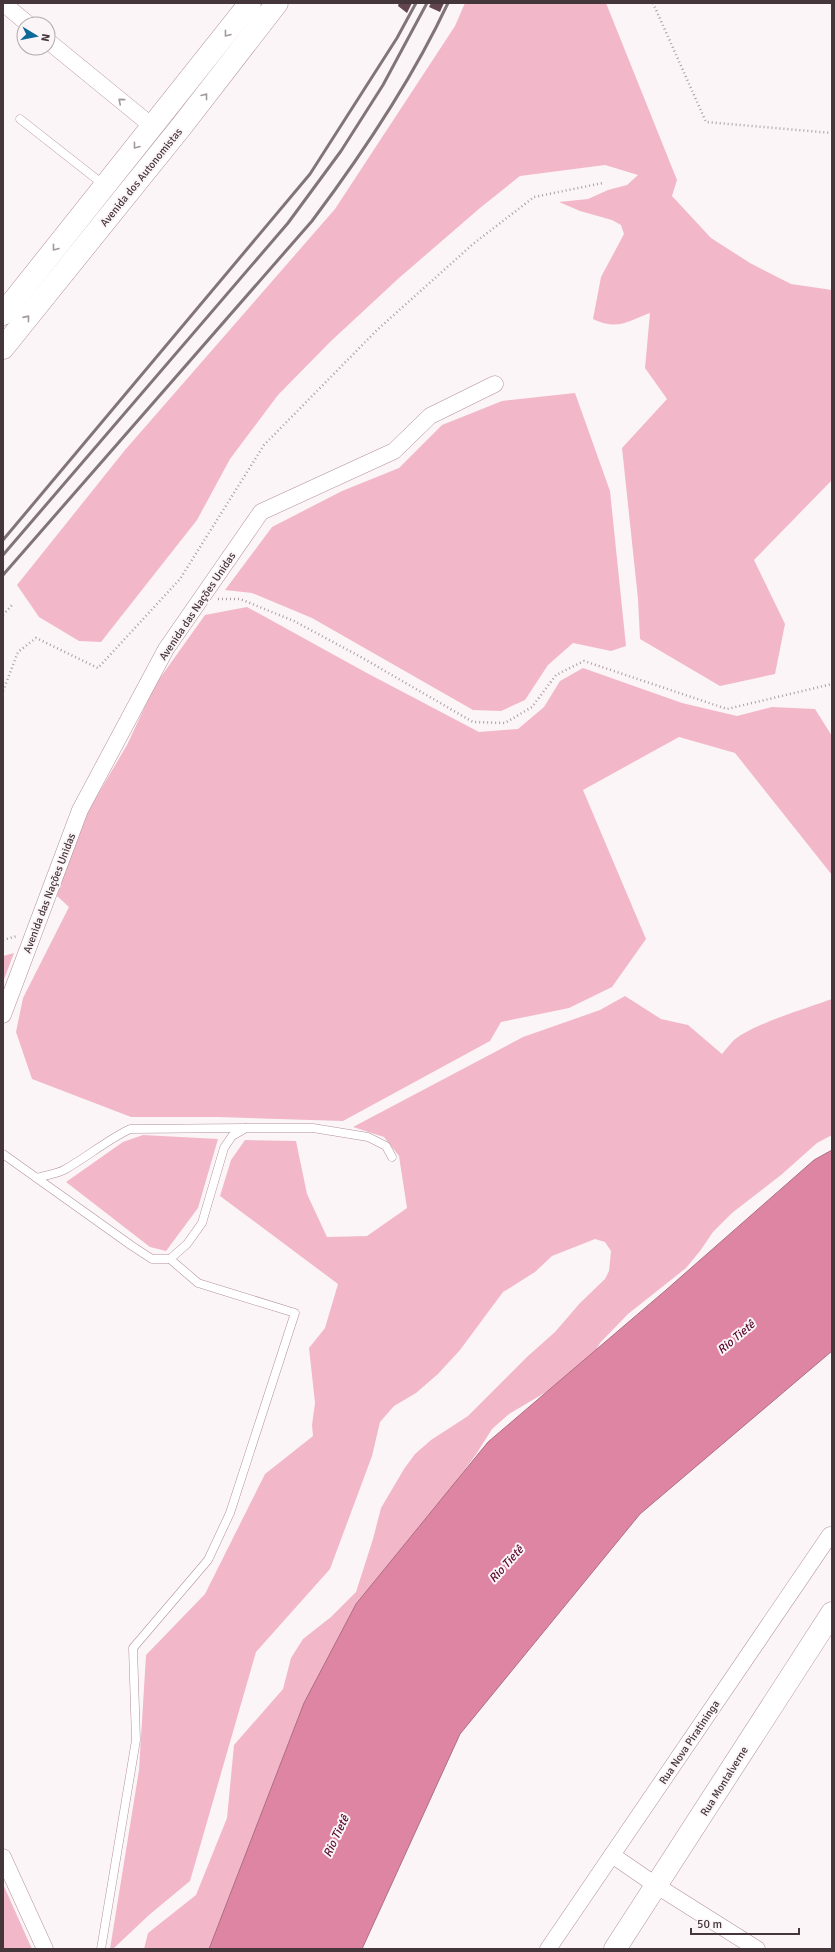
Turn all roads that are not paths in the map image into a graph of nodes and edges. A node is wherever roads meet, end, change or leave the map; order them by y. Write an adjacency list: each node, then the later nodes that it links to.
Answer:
1 (3, 3): 4 (street)
2 (250, 3): 7 (main road, Avenida dos Autonomistas, one-way to 7)
3 (277, 3): 8 (main road, Avenida dos Autonomistas, one-way to 3)
4 (18, 16)
5 (56, 48): 7 (street, one-way to 5)
6 (20, 119): 9 (lane)
7 (152, 126): 8 (main road); 9 (main road, Avenida dos Autonomistas, one-way to 9)
8 (153, 162): 11 (main road, Avenida dos Autonomistas, one-way to 8)
9 (105, 186): 10 (main road, Avenida dos Autonomistas, one-way to 10)
10 (3, 314)
11 (3, 348)
12 (495, 384): 13 (street, Avenida das Nações Unidas)
13 (3, 1015)
14 (246, 1128): 16 (lane); 17 (lane); 18 (lane)
15 (3, 1154): 17 (lane)
16 (392, 1157)
17 (37, 1178): 18 (lane)
18 (170, 1259): 25 (lane)
19 (830, 1535): 21 (street, Rua Nova Piratininga)
20 (832, 1614): 23 (main road, Rua Montalverne)
21 (612, 1854): 23 (street); 26 (street, Rua Nova Piratininga)
22 (3, 1857): 24 (street)
23 (657, 1886): 27 (main road, Rua Montalverne); 28 (street)
24 (45, 1949)
25 (101, 1949)
26 (548, 1949)
27 (615, 1949)
28 (757, 1949)

